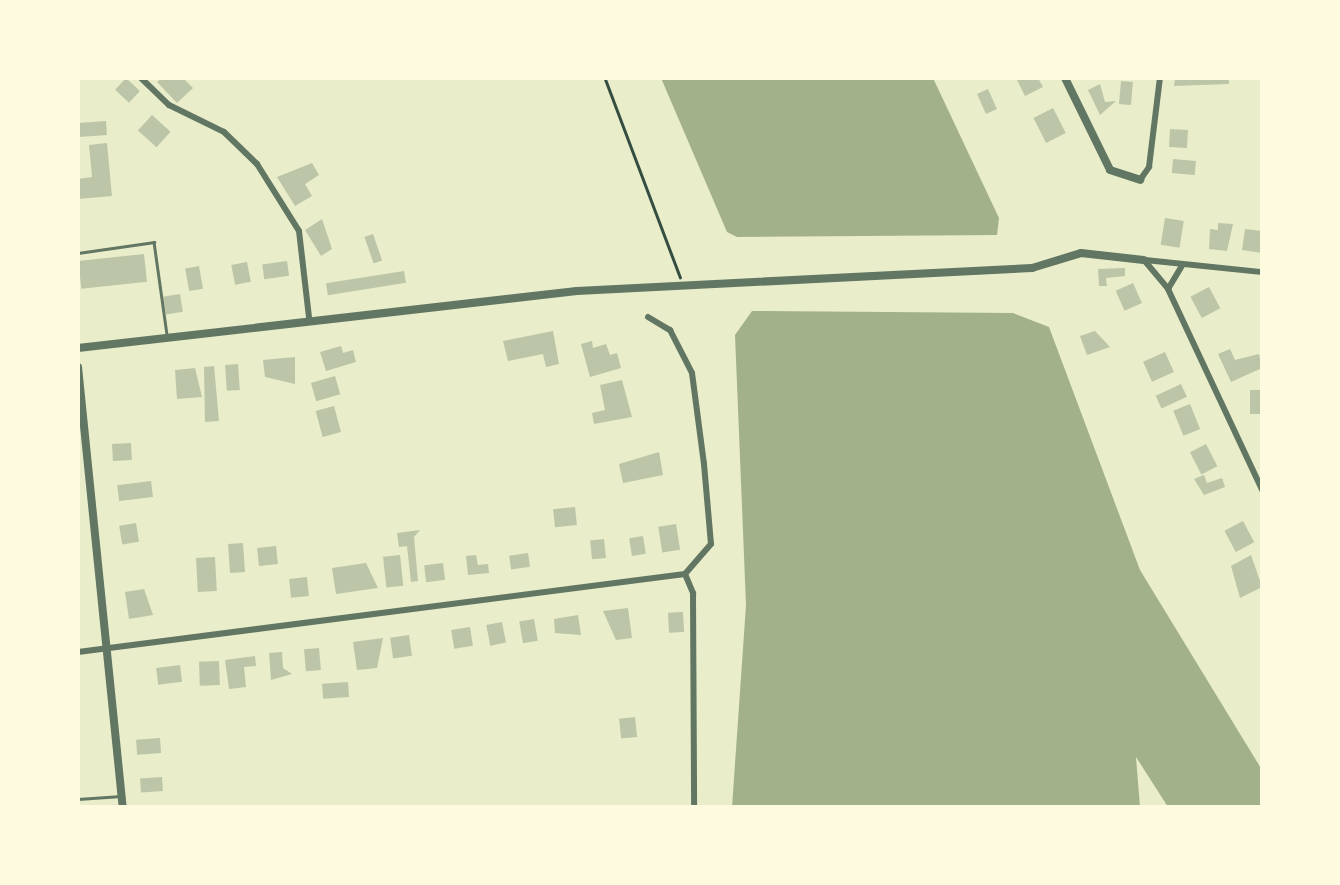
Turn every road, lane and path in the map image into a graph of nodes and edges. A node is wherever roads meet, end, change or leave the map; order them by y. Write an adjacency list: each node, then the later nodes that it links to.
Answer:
1 (141, 78): 13 (street)
2 (605, 78): 10 (path)
3 (1065, 78): 5 (street)
4 (1160, 78): 5 (street)
5 (1140, 180)
6 (78, 252): 14 (lane)
7 (1144, 260): 8 (street); 10 (street); 11 (street)
8 (1182, 264): 9 (street); 11 (street)
9 (1262, 272)
10 (682, 284): 13 (street)
11 (1168, 289): 17 (street)
12 (648, 317): 20 (street)
13 (309, 318): 14 (street)
14 (167, 336): 15 (street)
15 (78, 348)
16 (78, 366): 19 (street)
17 (1262, 490)
18 (78, 496): 19 (street)
19 (90, 496): 21 (street)
20 (685, 574): 21 (street); 26 (street)
21 (106, 649): 22 (street); 23 (street)
22 (78, 652)
23 (122, 796): 24 (lane); 25 (street)
24 (78, 799)
25 (123, 808)
26 (694, 808)

